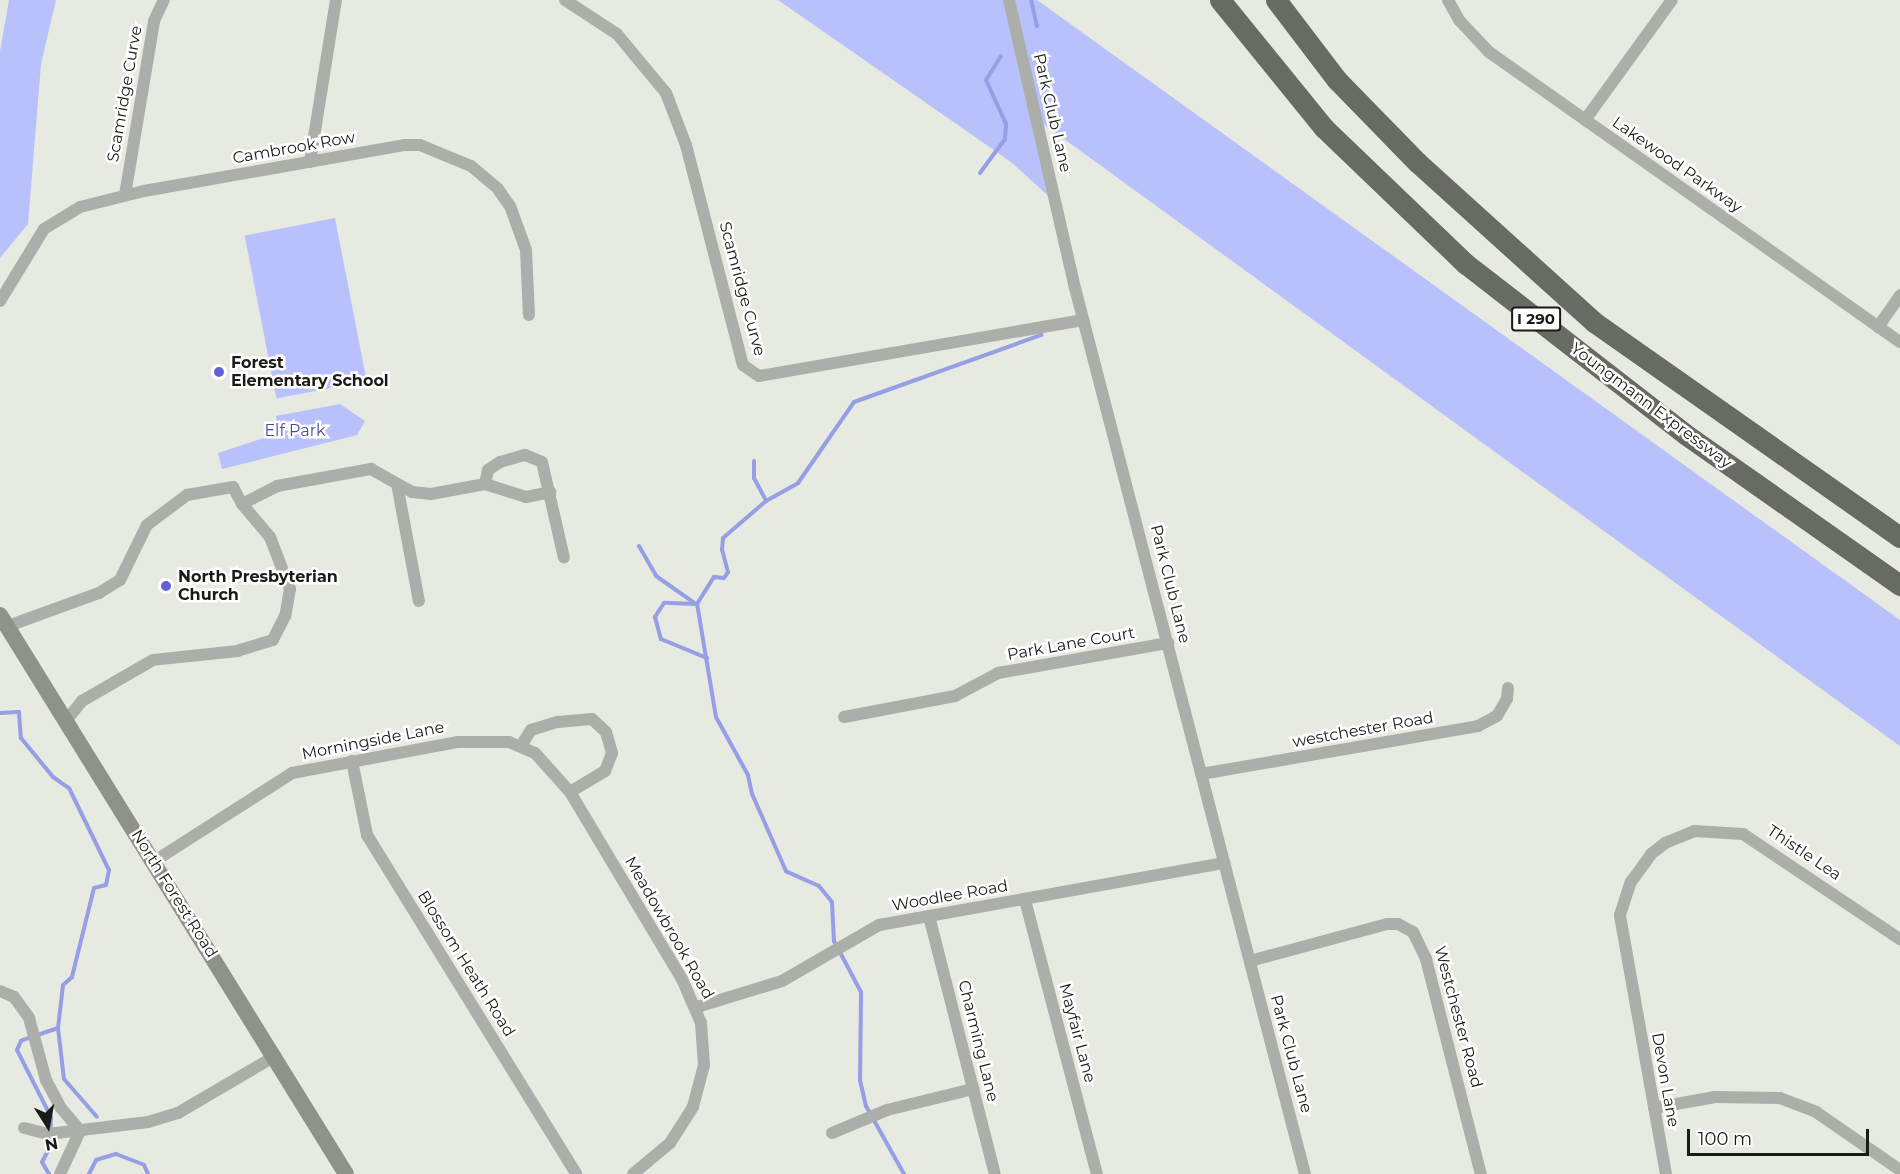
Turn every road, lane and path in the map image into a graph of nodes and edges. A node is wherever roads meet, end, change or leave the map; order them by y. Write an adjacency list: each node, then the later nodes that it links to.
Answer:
1 (164, 0): 11 (street, Scamridge Curve)
2 (336, 0): 10 (street)
3 (565, 0): 15 (street, Scamridge Curve)
4 (1010, 0): 15 (street, Park Club Lane)
5 (1220, 0): 24 (highway, Youngmann Expressway / I 290)
6 (1276, 0): 22 (highway, Youngmann Expressway / I 290)
7 (1448, 0): 9 (street, Lakewood Parkway)
8 (1672, 0): 9 (street)
9 (1584, 120): 16 (street, Lakewood Parkway)
10 (309, 162): 11 (street, Cambrook Row); 14 (street, Cambrook Row)
11 (125, 195): 13 (street, Cambrook Row)
12 (1900, 296): 16 (street)
13 (0, 301)
14 (529, 315)
15 (1083, 320): 27 (street, Park Club Lane)
16 (1878, 327): 17 (street, Lakewood Parkway)
17 (1900, 342)
18 (397, 484): 19 (street); 21 (street); 25 (street)
19 (484, 484): 20 (street); 20 (street)
20 (551, 492): 23 (street)
21 (242, 504): 26 (street); 30 (street)
22 (1900, 537)
23 (564, 558)
24 (1900, 585)
25 (419, 601)
26 (4, 621): 30 (main road, North Forest Road)
27 (1168, 643): 29 (street, Park Lane Court); 33 (street, Park Club Lane)
28 (1508, 688): 33 (street, westchester Road)
29 (844, 717)
30 (66, 721): 35 (main road, North Forest Road)
31 (521, 746): 32 (street, Morningside Lane); 34 (street); 34 (street)
32 (352, 761): 35 (street, Morningside Lane); 53 (street, Blossom Heath Road)
33 (1201, 774): 36 (street, Park Club Lane)
34 (570, 792): 42 (street, Meadowbrook Road)
35 (153, 862): 44 (main road, North Forest Road)
36 (1224, 863): 37 (street, Woodlee Road); 40 (street, Park Club Lane)
37 (1025, 900): 38 (street, Woodlee Road); 56 (street, Mayfair Lane)
38 (929, 916): 42 (street, Woodlee Road); 45 (street, Charming Lane)
39 (1900, 939): 43 (street, Thistle Lea)
40 (1250, 961): 57 (street, Park Club Lane); 58 (street, Westchester Road)
41 (0, 991): 48 (street)
42 (697, 1007): 54 (street, Meadowbrook Road)
43 (1639, 1028): 46 (street, Devon Lane)
44 (275, 1056): 48 (street); 52 (main road, North Forest Road)
45 (973, 1089): 49 (street); 55 (street, Charming Lane)
46 (1654, 1108): 50 (street); 59 (street, Devon Lane)
47 (24, 1128): 48 (street)
48 (80, 1131): 51 (street)
49 (832, 1133)
50 (1900, 1170)
51 (60, 1174)
52 (346, 1174)
53 (576, 1174)
54 (633, 1174)
55 (995, 1174)
56 (1096, 1174)
57 (1305, 1174)
58 (1481, 1174)
59 (1666, 1174)

